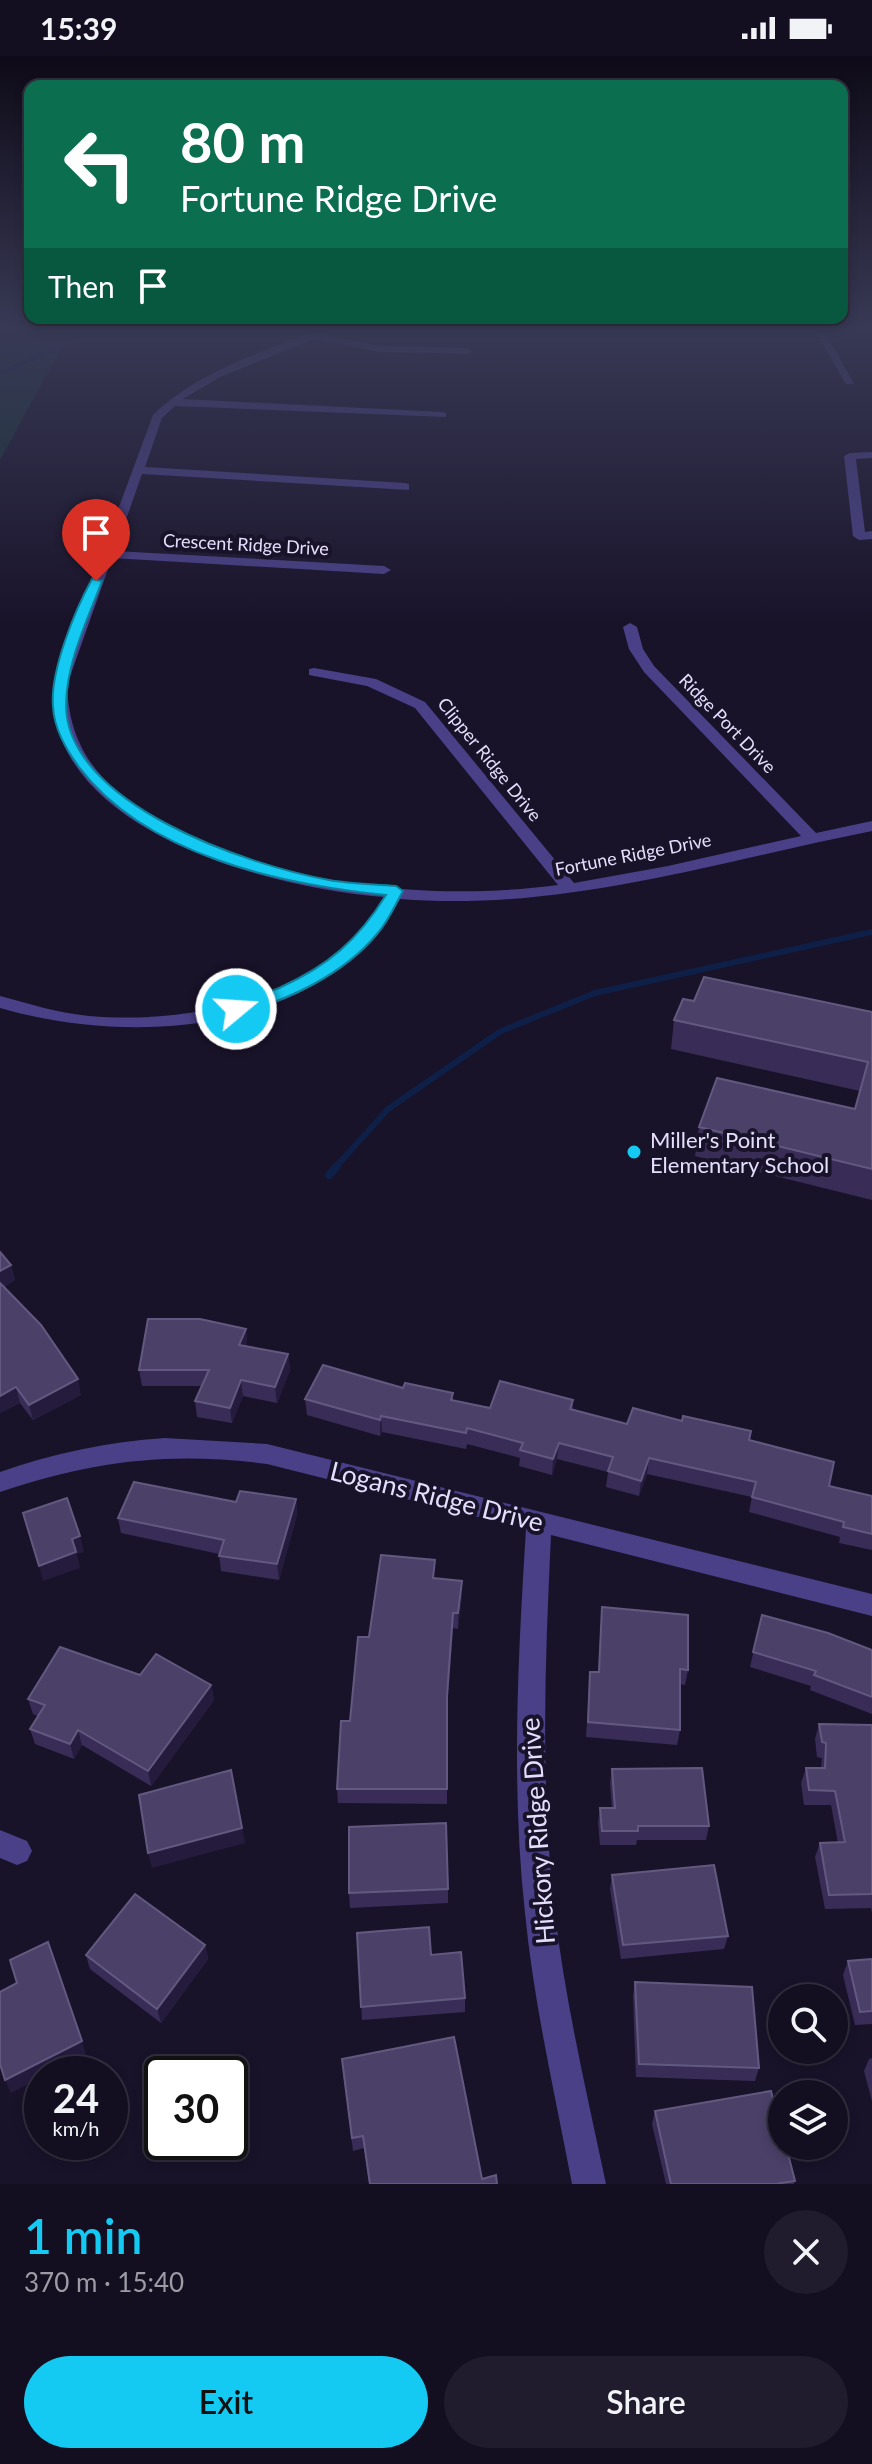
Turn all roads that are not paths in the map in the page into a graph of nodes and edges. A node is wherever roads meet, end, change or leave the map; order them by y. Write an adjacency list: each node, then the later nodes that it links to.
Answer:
1 (154, 425): 3 (street, Fortune Ridge Drive)
2 (872, 455): 5 (street)
3 (137, 470): 4 (street); 6 (street, Fortune Ridge Drive)
4 (405, 487)
5 (866, 536)
6 (106, 554): 7 (street, Crescent Ridge Drive); 13 (street, Fortune Ridge Drive)
7 (384, 570)
8 (630, 627): 11 (street, Ridge Port Drive)
9 (314, 672): 12 (street, Clipper Ridge Drive)
10 (872, 826): 11 (street, Fortune Ridge Drive)
11 (811, 837): 12 (street, Fortune Ridge Drive)
12 (569, 888): 13 (street, Fortune Ridge Drive)
13 (396, 891): 14 (street)
14 (0, 1002)
15 (0, 1482): 16 (street, Logans Ridge Drive)
16 (539, 1522): 17 (street, Logans Ridge Drive); 18 (street, Hickory Ridge Drive)
17 (872, 1605)
18 (589, 2184)

